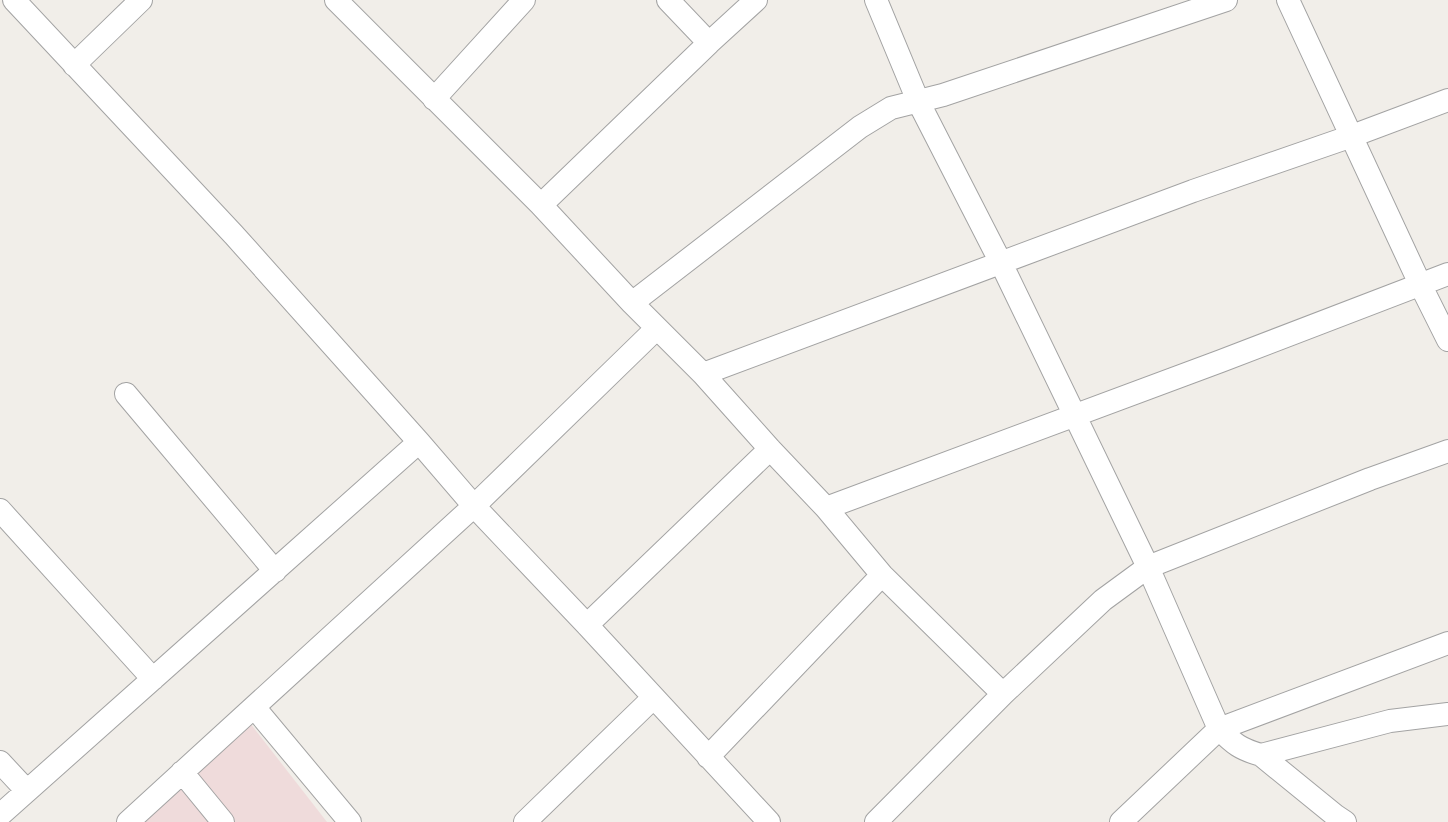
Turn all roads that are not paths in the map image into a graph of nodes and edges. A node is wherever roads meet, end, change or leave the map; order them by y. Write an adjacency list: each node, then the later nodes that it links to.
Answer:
1 (14, 0): 11 (street)
2 (141, 0): 11 (street)
3 (336, 0): 12 (street)
4 (524, 0): 12 (street)
5 (668, 0): 10 (street)
6 (756, 0): 10 (street)
7 (876, 0): 14 (street)
8 (1226, 0): 14 (street)
9 (1288, 0): 15 (street)
10 (709, 43): 16 (street)
11 (74, 65): 26 (street)
12 (434, 99): 16 (street)
13 (1448, 100): 15 (street)
14 (918, 101): 17 (street); 20 (street)
15 (1352, 136): 17 (street); 19 (street)
16 (541, 205): 20 (street)
17 (1001, 263): 23 (street); 25 (street)
18 (1448, 274): 19 (street)
19 (1420, 284): 22 (street); 25 (street)
20 (632, 303): 21 (street)
21 (656, 329): 23 (street); 29 (street)
22 (1448, 340)
23 (703, 374): 27 (street)
24 (126, 394): 33 (street)
25 (1074, 415): 30 (street); 32 (street)
26 (419, 442): 29 (street); 33 (street)
27 (770, 449): 30 (street); 35 (street)
28 (1448, 451): 32 (street)
29 (474, 506): 35 (street); 40 (street)
30 (826, 508): 34 (street)
31 (0, 510): 37 (street)
32 (1148, 567): 38 (street); 42 (street)
33 (275, 570): 37 (street)
34 (882, 575): 38 (street); 44 (street)
35 (587, 625): 39 (street)
36 (1448, 643): 42 (street)
37 (153, 679): 47 (street)
38 (1003, 694): 54 (street)
39 (653, 698): 44 (street); 52 (street)
40 (254, 707): 46 (street); 51 (street)
41 (1448, 714): 43 (street)
42 (1219, 729): 43 (street); 55 (street)
43 (1261, 756): 56 (street)
44 (708, 757): 53 (street)
45 (0, 762): 47 (street)
46 (182, 772): 49 (street); 50 (street)
47 (27, 791): 48 (street)
48 (0, 815)
49 (128, 822)
50 (223, 822)
51 (350, 822)
52 (525, 822)
53 (769, 822)
54 (876, 822)
55 (1121, 822)
56 (1346, 822)

